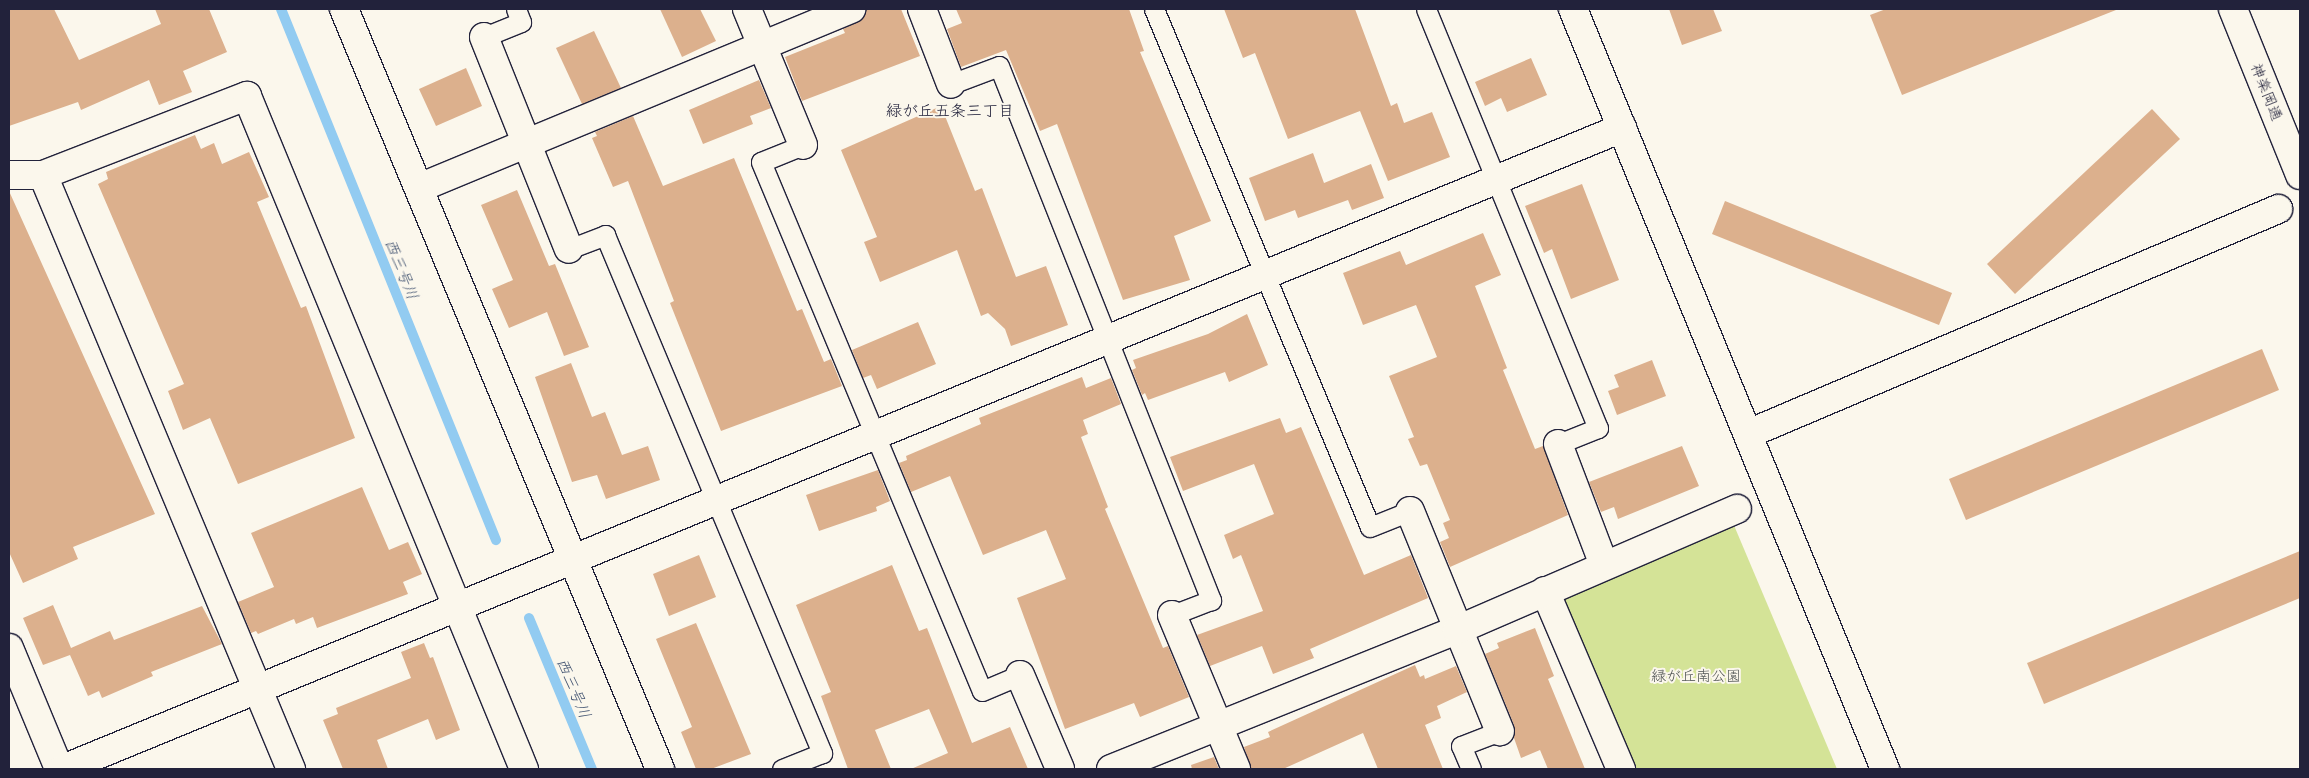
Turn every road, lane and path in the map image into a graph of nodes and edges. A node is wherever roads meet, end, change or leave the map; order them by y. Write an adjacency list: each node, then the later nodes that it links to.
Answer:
1 (344, 9): 20 (street)
2 (516, 9): 10 (lane)
3 (747, 9): 11 (street)
4 (851, 9): 11 (street)
5 (922, 9): 12 (street)
6 (1154, 9): 23 (lane)
7 (1426, 9): 19 (lane)
8 (1573, 9): 13 (street)
9 (2233, 9): 18 (street, 神楽岡通)
10 (484, 37): 14 (street)
11 (762, 44): 14 (street); 15 (street)
12 (951, 84): 24 (lane)
13 (1622, 128): 19 (street); 25 (street)
14 (526, 144): 20 (street); 22 (street)
15 (803, 145): 26 (lane)
16 (9, 175): 17 (street)
17 (43, 175): 34 (street); 39 (street)
18 (2300, 175)
19 (1497, 181): 23 (street); 27 (lane)
20 (419, 188): 31 (street)
21 (2278, 209): 25 (street)
22 (570, 249): 28 (lane)
23 (1266, 277): 24 (street); 30 (lane)
24 (1108, 341): 26 (street); 35 (lane)
25 (1748, 434): 53 (street)
26 (875, 436): 28 (street); 38 (lane)
27 (1558, 444): 32 (street)
28 (716, 502): 31 (street); 47 (lane)
29 (1737, 509): 32 (street)
30 (1410, 511): 36 (street)
31 (574, 559): 34 (street); 46 (street)
32 (1604, 565): 33 (street)
33 (1545, 591): 36 (street); 52 (street)
34 (455, 606): 39 (street); 45 (street)
35 (1172, 615): 40 (street)
36 (1457, 630): 40 (street); 41 (street)
37 (9, 648): 42 (street)
38 (1020, 675): 48 (street)
39 (258, 690): 43 (street); 44 (street)
40 (1218, 726): 49 (street); 50 (street)
41 (1500, 731): 51 (lane)
42 (59, 769)
43 (63, 769)
44 (291, 769)
45 (524, 769)
46 (660, 769)
47 (782, 769)
48 (1060, 769)
49 (1111, 769)
50 (1236, 769)
51 (1471, 769)
52 (1621, 769)
53 (1886, 769)

